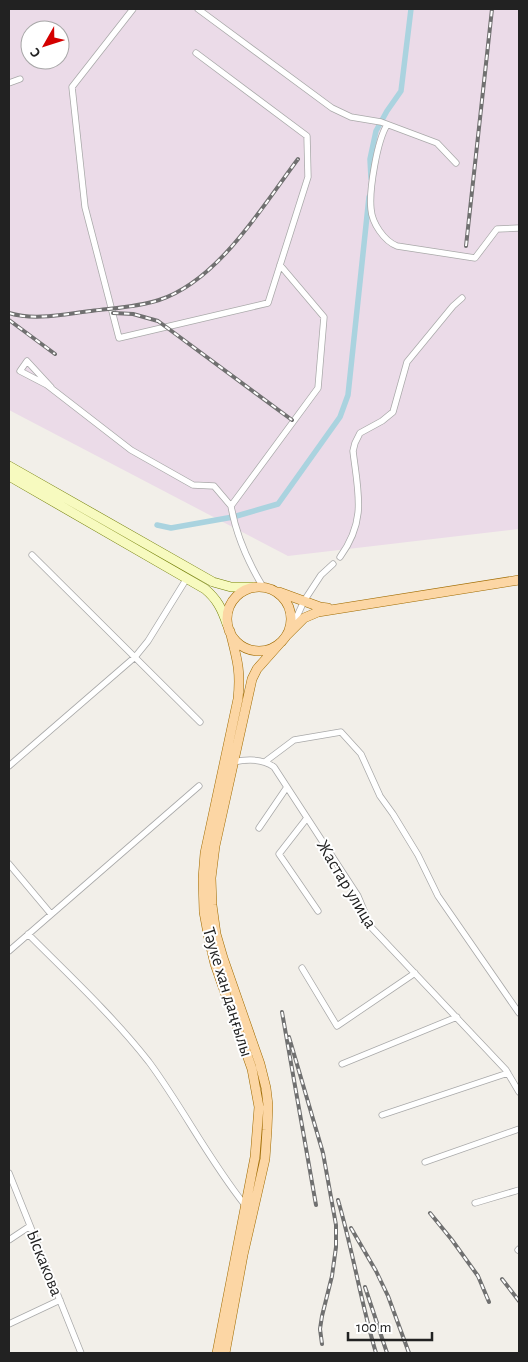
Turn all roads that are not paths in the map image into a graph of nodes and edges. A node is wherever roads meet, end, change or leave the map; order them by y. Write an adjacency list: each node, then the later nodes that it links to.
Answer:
1 (133, 9): 9 (street)
2 (198, 9): 6 (street)
3 (196, 53): 9 (street)
4 (20, 79): 5 (street)
5 (9, 83)
6 (387, 125): 7 (street); 8 (street)
7 (456, 163)
8 (519, 228)
9 (280, 265): 14 (street)
10 (462, 298): 16 (street)
11 (51, 387): 11 (street); 14 (street)
12 (9, 466): 20 (main road)
13 (9, 476): 18 (main road)
14 (231, 506): 20 (street)
15 (32, 555): 25 (street)
16 (340, 557)
17 (333, 564): 21 (street)
18 (187, 578): 23 (main road); 25 (street)
19 (519, 580): 22 (main road)
20 (263, 588): 21 (main road); 23 (main road); 24 (main road)
21 (304, 601): 22 (main road); 24 (street)
22 (336, 608): 24 (main road, Тәуке хан даңғылы)
23 (229, 628): 24 (main road); 26 (main road, Тәуке хан даңғылы)
24 (285, 636): 26 (main road, Тәуке хан даңғылы)
25 (135, 658): 27 (street); 30 (street)
26 (243, 700): 29 (main road, Тәуке хан даңғылы); 49 (main road, Тәуке хан даңғылы)
27 (200, 722)
28 (266, 761): 29 (street); 32 (street, Жастар улица); 42 (street)
29 (233, 762): 49 (main road, Тәуке хан даңғылы)
30 (9, 766)
31 (199, 786): 37 (street)
32 (287, 787): 33 (street, Жастар улица); 34 (street)
33 (307, 818): 36 (street); 41 (street, Жастар улица)
34 (259, 828)
35 (9, 864): 37 (street)
36 (318, 910)
37 (51, 914): 38 (street)
38 (28, 934): 39 (street); 54 (street)
39 (9, 950)
40 (302, 968): 41 (street)
41 (415, 973): 43 (street, Жастар улица)
42 (519, 1013)
43 (457, 1017): 44 (street); 45 (street, Жастар улица)
44 (342, 1064)
45 (508, 1073): 46 (street, Жастар улица); 47 (street)
46 (519, 1092)
47 (382, 1115)
48 (519, 1129): 50 (street)
49 (260, 1158): 54 (main road, Тәуке хан даңғылы); 57 (main road, Тәуке хан даңғылы)
50 (425, 1162)
51 (9, 1173): 55 (street, Ыскакова)
52 (519, 1190): 53 (street)
53 (475, 1203)
54 (245, 1205): 57 (main road, Тәуке хан даңғылы)
55 (30, 1226): 56 (street); 58 (street, Ыскакова)
56 (9, 1240)
57 (239, 1255): 61 (main road, Тәуке хан даңғылы); 62 (main road, Тәуке хан даңғылы)
58 (60, 1300): 59 (street); 60 (street, Ыскакова)
59 (9, 1324)
60 (81, 1353)
61 (217, 1353)
62 (225, 1353)

